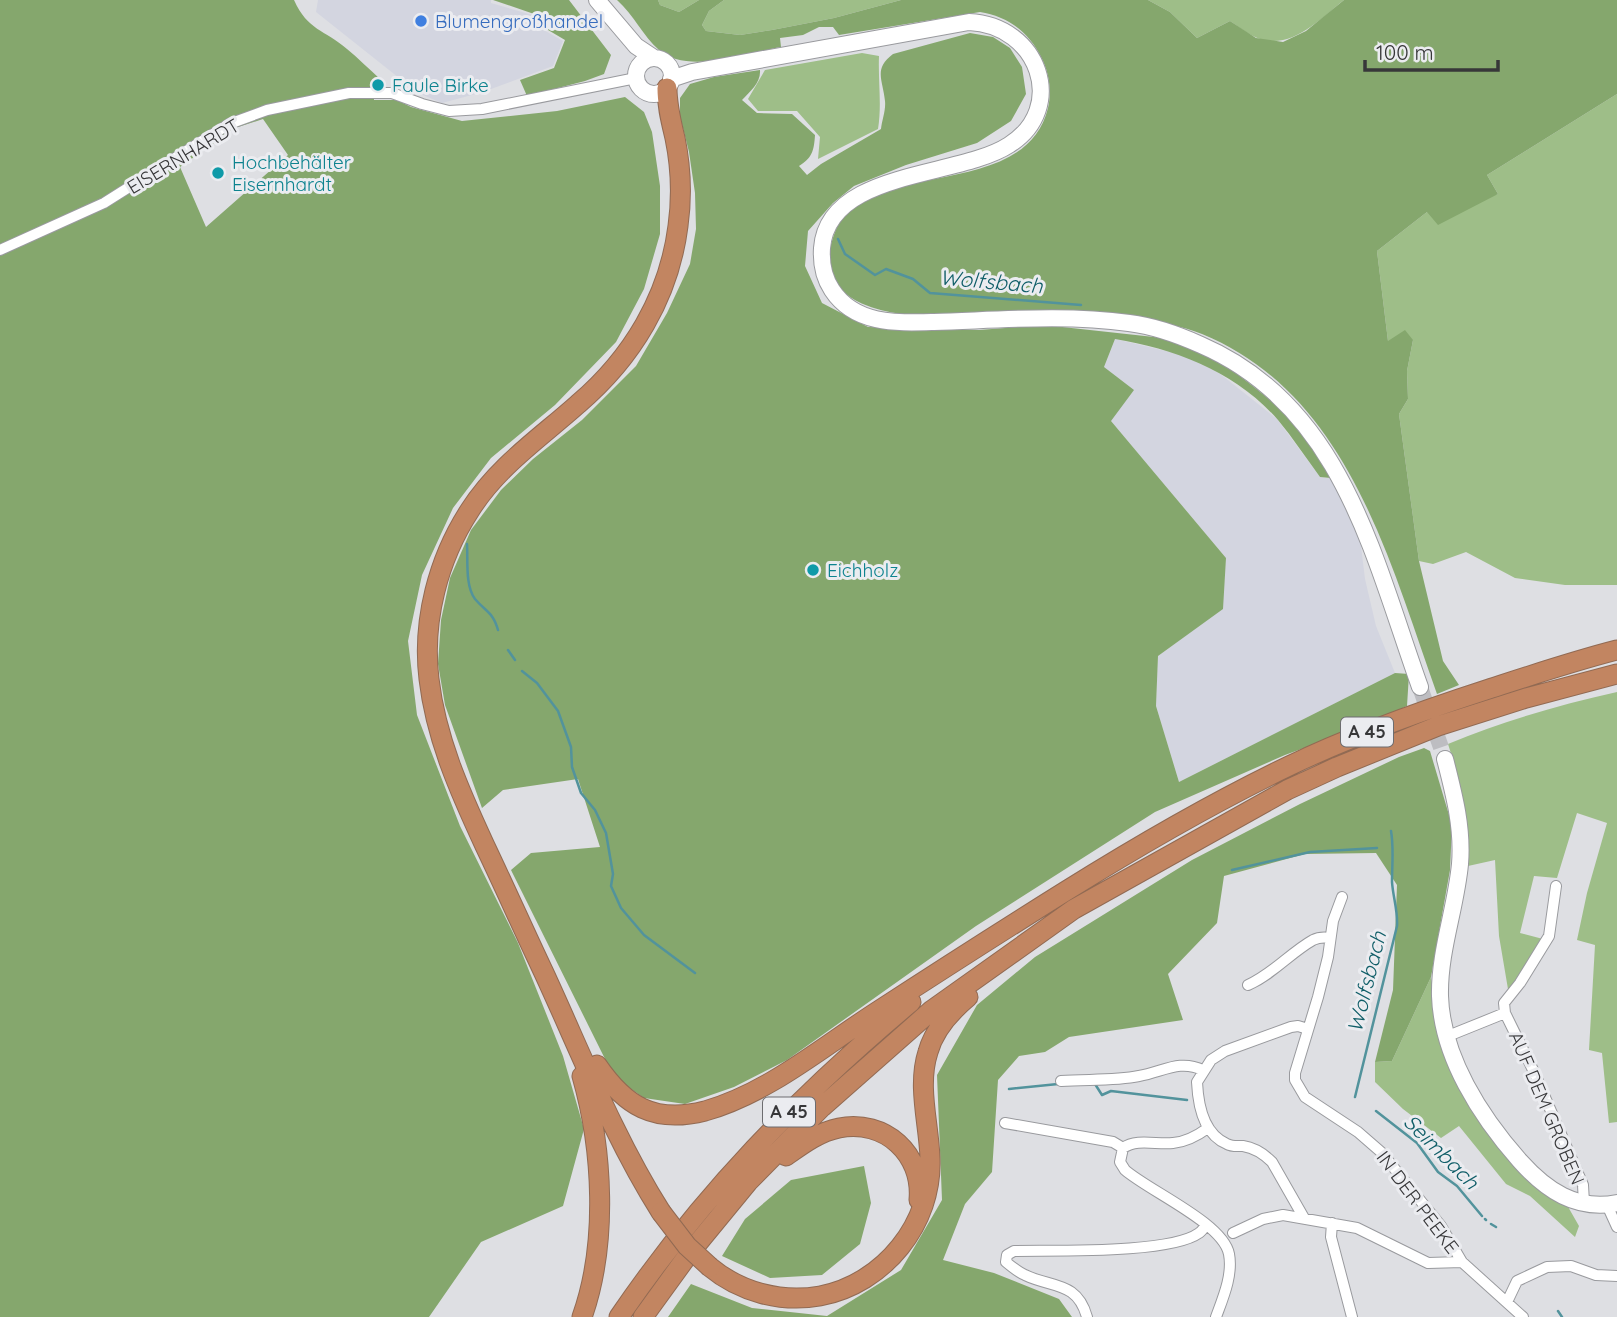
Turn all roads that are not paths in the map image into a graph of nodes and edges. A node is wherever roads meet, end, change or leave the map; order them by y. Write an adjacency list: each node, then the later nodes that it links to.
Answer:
1 (597, 0): 2 (main road)
2 (636, 46): 3 (main road); 4 (main road)
3 (654, 58): 4 (main road); 5 (main road)
4 (638, 72): 5 (main road); 6 (street, EISERNHARDT)
5 (666, 82): 9 (main road); 19 (highway)
6 (0, 250)
7 (1617, 650): 10 (highway, A 45)
8 (1617, 674): 10 (highway, A 45)
9 (1419, 687)
10 (1522, 689): 14 (highway, A 45); 16 (highway, A 45)
11 (1445, 759): 21 (main road)
12 (1556, 886): 18 (street)
13 (1342, 897): 15 (street, IN DER PEEKE)
14 (1042, 930): 27 (highway, A 45); 31 (highway)
15 (1330, 938): 17 (street); 20 (street, IN DER PEEKE)
16 (992, 939): 19 (highway); 41 (highway, A 45)
17 (1248, 985)
18 (1505, 1013): 21 (street); 28 (street, AUF DEM GROBEN)
19 (568, 1024): 31 (highway, bridge); 40 (highway)
20 (1308, 1029): 22 (street); 36 (street, IN DER PEEKE)
21 (1448, 1036): 28 (main road)
22 (1203, 1070): 23 (street); 25 (street)
23 (1061, 1081)
24 (1005, 1123): 26 (street)
25 (1208, 1128): 26 (street); 30 (street)
26 (1123, 1147): 33 (street)
27 (748, 1182): 31 (highway); 42 (highway, A 45)
28 (1584, 1203): 29 (main road)
29 (1612, 1204): 34 (street)
30 (1304, 1218): 32 (street); 35 (street)
31 (916, 1221)
32 (1332, 1223): 36 (street); 39 (street)
33 (1206, 1225): 43 (street); 44 (street)
34 (1617, 1227)
35 (1233, 1233)
36 (1462, 1262): 38 (street, IN DER PEEKE)
37 (1617, 1276): 38 (street)
38 (1514, 1311)
39 (1347, 1315)
40 (582, 1317)
41 (619, 1317)
42 (643, 1317)
43 (1087, 1317)
44 (1216, 1317)

